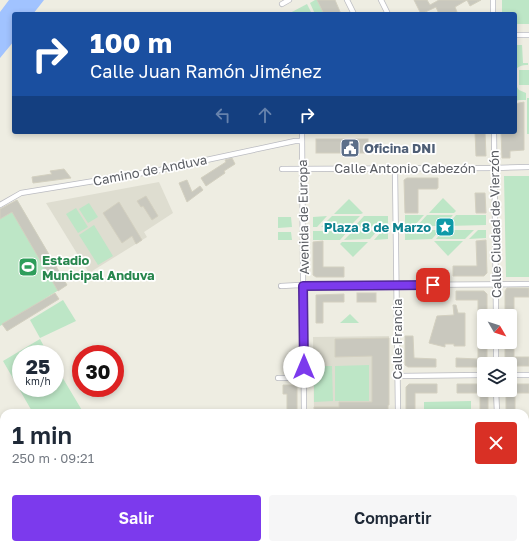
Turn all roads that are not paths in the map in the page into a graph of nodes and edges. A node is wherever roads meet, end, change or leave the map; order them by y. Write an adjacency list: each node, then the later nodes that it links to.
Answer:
1 (289, 0): 5 (street)
2 (347, 0): 6 (street)
3 (381, 0): 7 (street)
4 (493, 0): 8 (street)
5 (282, 4)
6 (353, 12)
7 (387, 12)
8 (494, 12)
9 (517, 35): 10 (street)
10 (529, 35)
11 (302, 134): 13 (street, Avenida de Europa)
12 (494, 134): 16 (street, Calle Ciudad de Vierzón)
13 (302, 141): 18 (street, Avenida de Europa); 19 (street, Camino de Anduva)
14 (529, 166): 16 (street, Calle Antonio Cabezón)
15 (395, 168): 16 (street, Calle Antonio Cabezón); 18 (street, Calle Antonio Cabezón); 22 (street, Calle Francia)
16 (495, 168): 20 (street, Calle Ciudad de Vierzón)
17 (282, 169): 18 (street, Calle Antonio Cabezón)
18 (302, 169): 24 (street, Avenida de Europa)
19 (0, 205)
20 (496, 284): 21 (street); 22 (street); 25 (street, Calle Ciudad de Vierzón)
21 (529, 284)
22 (397, 285): 24 (street); 29 (street, Calle Francia)
23 (280, 286): 24 (street)
24 (303, 286): 31 (street, Avenida de Europa)
25 (496, 309)
26 (529, 374): 28 (street)
27 (477, 375): 29 (street)
28 (517, 375)
29 (397, 376): 34 (street, Calle Francia)
30 (278, 378): 31 (street)
31 (304, 378): 33 (street, Avenida de Europa)
32 (496, 397): 35 (street)
33 (304, 409)
34 (398, 409)
35 (497, 409)

